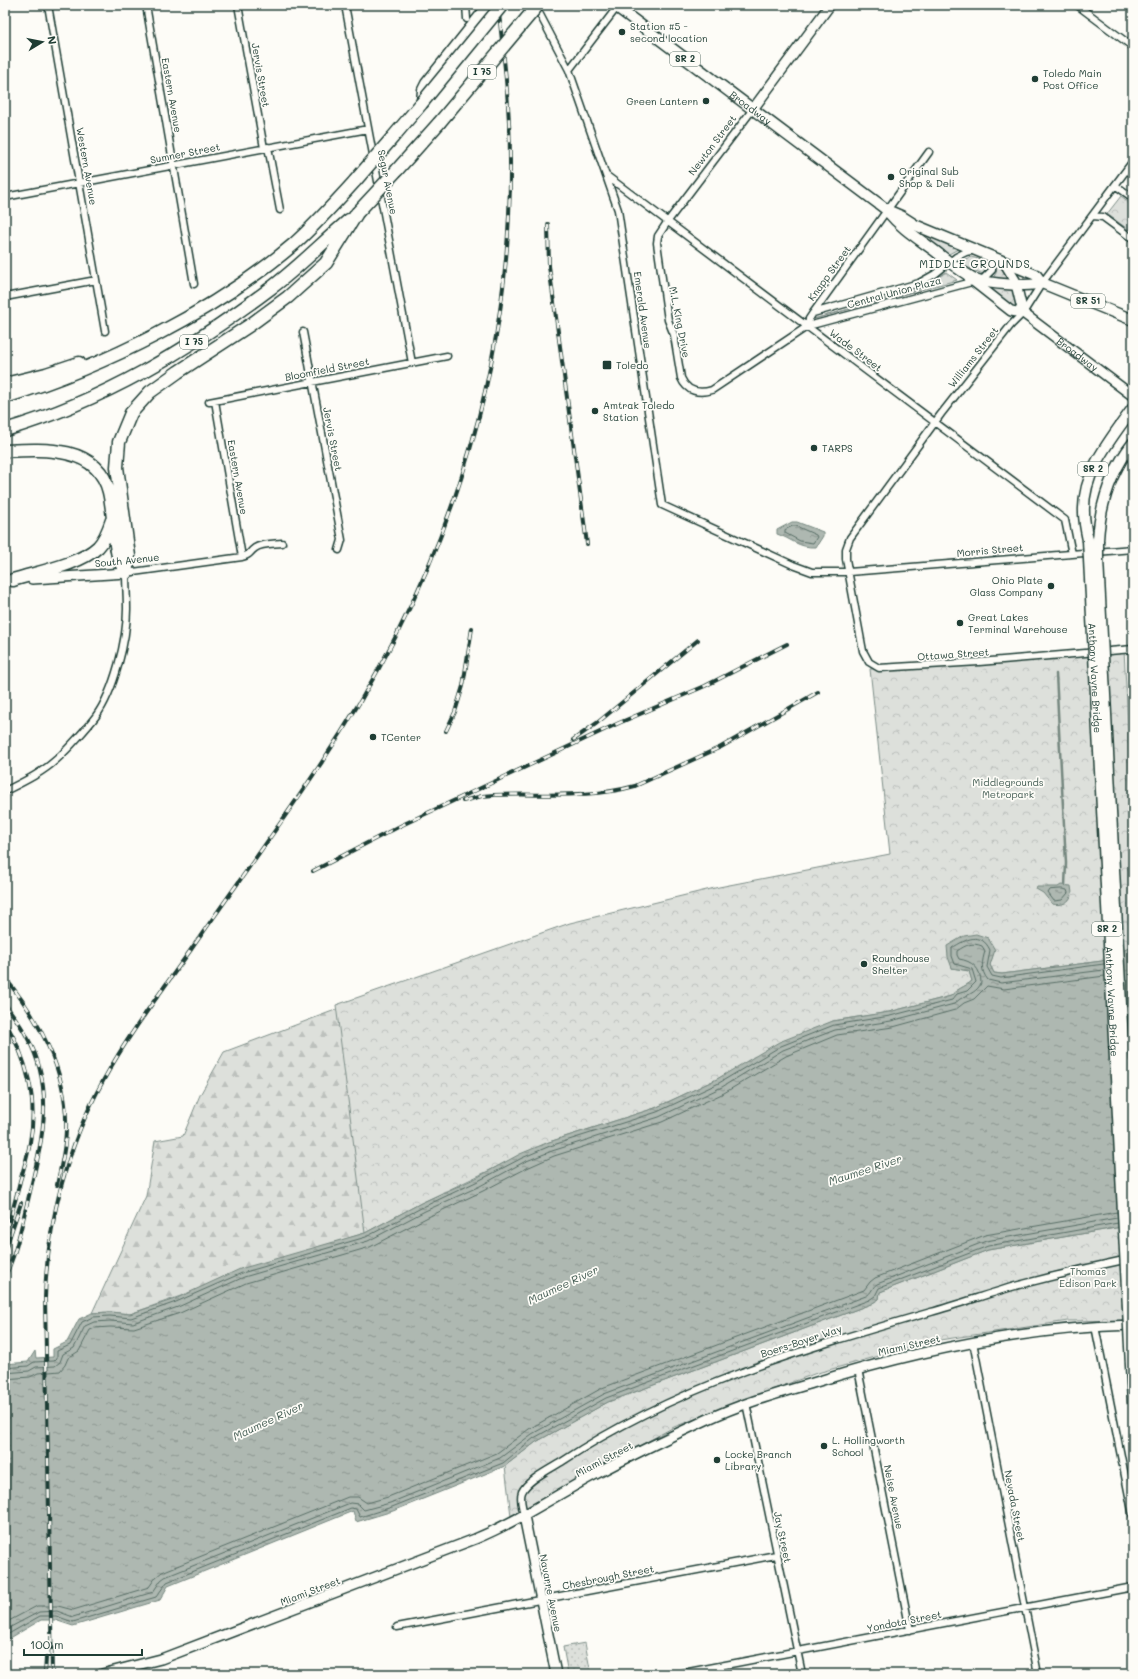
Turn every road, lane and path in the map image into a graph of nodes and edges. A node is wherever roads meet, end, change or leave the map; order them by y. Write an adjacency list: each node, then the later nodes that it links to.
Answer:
1 (48, 5): 26 (street, Western Avenue)
2 (146, 5): 24 (street, Eastern Avenue)
3 (238, 5): 21 (street, Jervis Street)
4 (345, 5): 20 (street, Segur Avenue)
5 (466, 5): 14 (street)
6 (490, 5): 18 (highway)
7 (502, 5): 18 (highway, I 75, bridge)
8 (534, 5): 17 (street, Emerald Avenue)
9 (538, 5): 15 (highway, I 75, bridge)
10 (542, 5): 15 (highway, bridge)
11 (830, 5): 19 (street, Newton Street)
12 (1077, 5): 16 (street)
13 (617, 6): 17 (street); 19 (main road, Broadway / SR 2)
14 (467, 19)
15 (526, 22): 32 (highway, I 75, bridge)
16 (1133, 47)
17 (569, 70): 25 (street, Emerald Avenue)
18 (422, 103): 50 (highway, I 75 / I 75, bridge)
19 (753, 109): 31 (main road, Broadway / SR 2); 34 (street, Newton Street)
20 (368, 129): 21 (street, Sumner Street); 54 (street, Segur Avenue)
21 (266, 148): 24 (street, Sumner Street); 30 (street, Jervis Street)
22 (929, 152): 31 (street, Knapp Street)
23 (1133, 161): 27 (street, Williams Street)
24 (174, 165): 26 (street, Sumner Street); 43 (street, Eastern Avenue)
25 (607, 176): 34 (street, Wade Street); 71 (street, Emerald Avenue)
26 (80, 183): 28 (street, Sumner Street); 40 (street, Western Avenue)
27 (1115, 185): 29 (street); 33 (street, Williams Street)
28 (5, 197)
29 (1133, 198)
30 (280, 210)
31 (887, 210): 36 (main road, Broadway / SR 2); 39 (main road, Broadway / SR 2); 46 (street, Knapp Street)
32 (357, 213): 62 (highway, I 75); 72 (highway)
33 (1093, 216): 35 (street); 42 (street, Williams Street)
34 (668, 221): 49 (street, Wade Street); 49 (street, M.L. King Drive)
35 (1133, 239)
36 (976, 250): 37 (main road, Broadway / SR 2); 39 (street, Central Union Plaza)
37 (991, 256): 38 (main road, Broadway / SR 2); 41 (street)
38 (1004, 262): 42 (main road, SR 2); 44 (street)
39 (952, 264): 41 (main road, SR 2); 46 (street, Central Union Plaza)
40 (96, 280): 45 (street); 51 (street, Western Avenue)
41 (976, 281): 44 (main road, SR 2); 47 (street, Broadway); 49 (street, Central Union Plaza)
42 (1042, 283): 44 (main road, SR 2); 47 (street, Williams Street); 48 (main road, SR 51)
43 (194, 284)
44 (1016, 285): 47 (street)
45 (5, 297)
46 (813, 313): 49 (street, Knapp Street)
47 (1023, 313): 57 (street, Broadway); 61 (street, Williams Street)
48 (1133, 320)
49 (808, 326): 61 (street, Wade Street)
50 (169, 328): 56 (highway); 58 (highway, I 75 / I 75)
51 (105, 332)
52 (303, 332): 55 (street, Jervis Street)
53 (447, 356): 54 (street, Bloomfield Street)
54 (412, 363): 55 (street, Bloomfield Street)
55 (312, 382): 59 (street, Bloomfield Street); 68 (street, Jervis Street)
56 (5, 384)
57 (1133, 396)
58 (5, 397)
59 (212, 401): 70 (street, Eastern Avenue)
60 (1133, 408): 78 (main road, Anthony Wayne Bridge / SR 2, bridge)
61 (936, 423): 69 (street, Wade Street); 71 (street, Williams Street)
62 (5, 430)
63 (1133, 443): 76 (main road, Anthony Wayne Bridge / SR 2, bridge)
64 (5, 451): 65 (highway)
65 (113, 517): 72 (highway); 73 (highway)
66 (282, 544): 70 (street, South Avenue)
67 (1133, 549): 69 (street, Morris Street)
68 (338, 550)
69 (1072, 554): 71 (street, Morris Street)
70 (242, 557): 72 (street, South Avenue)
71 (849, 572): 74 (street, Ottawa Street)
72 (126, 573): 73 (street, South Avenue); 75 (street)
73 (9, 580)
74 (1133, 649)
75 (5, 791)
76 (1133, 1237)
77 (1133, 1258): 84 (street, Boers-Boyer Way)
78 (1130, 1322): 79 (street, Miami Street); 83 (main road, SR 2, bridge)
79 (1095, 1326): 80 (street, Miami Street); 85 (street)
80 (973, 1342): 81 (street, Miami Street); 89 (street, Nevada Street)
81 (858, 1369): 82 (street, Miami Street); 91 (street, Neise Avenue)
82 (746, 1403): 84 (street, Miami Street); 86 (street, Jay Street)
83 (1133, 1404)
84 (524, 1516): 88 (street, Navarre Avenue); 93 (street, Miami Street)
85 (1133, 1516)
86 (776, 1554): 88 (street, Chesbrough Street); 92 (street, Jay Street)
87 (1133, 1587): 89 (street, Yondota Street)
88 (541, 1600): 90 (street, Chesbrough Street); 94 (street, Navarre Avenue)
89 (1025, 1608): 91 (street, Yondota Street); 97 (street, Nevada Street)
90 (397, 1627)
91 (910, 1630): 92 (street, Yondota Street)
92 (797, 1651): 95 (street, Yondota Street); 96 (street, Jay Street)
93 (102, 1674)
94 (556, 1674)
95 (678, 1674)
96 (802, 1674)
97 (1038, 1674)

